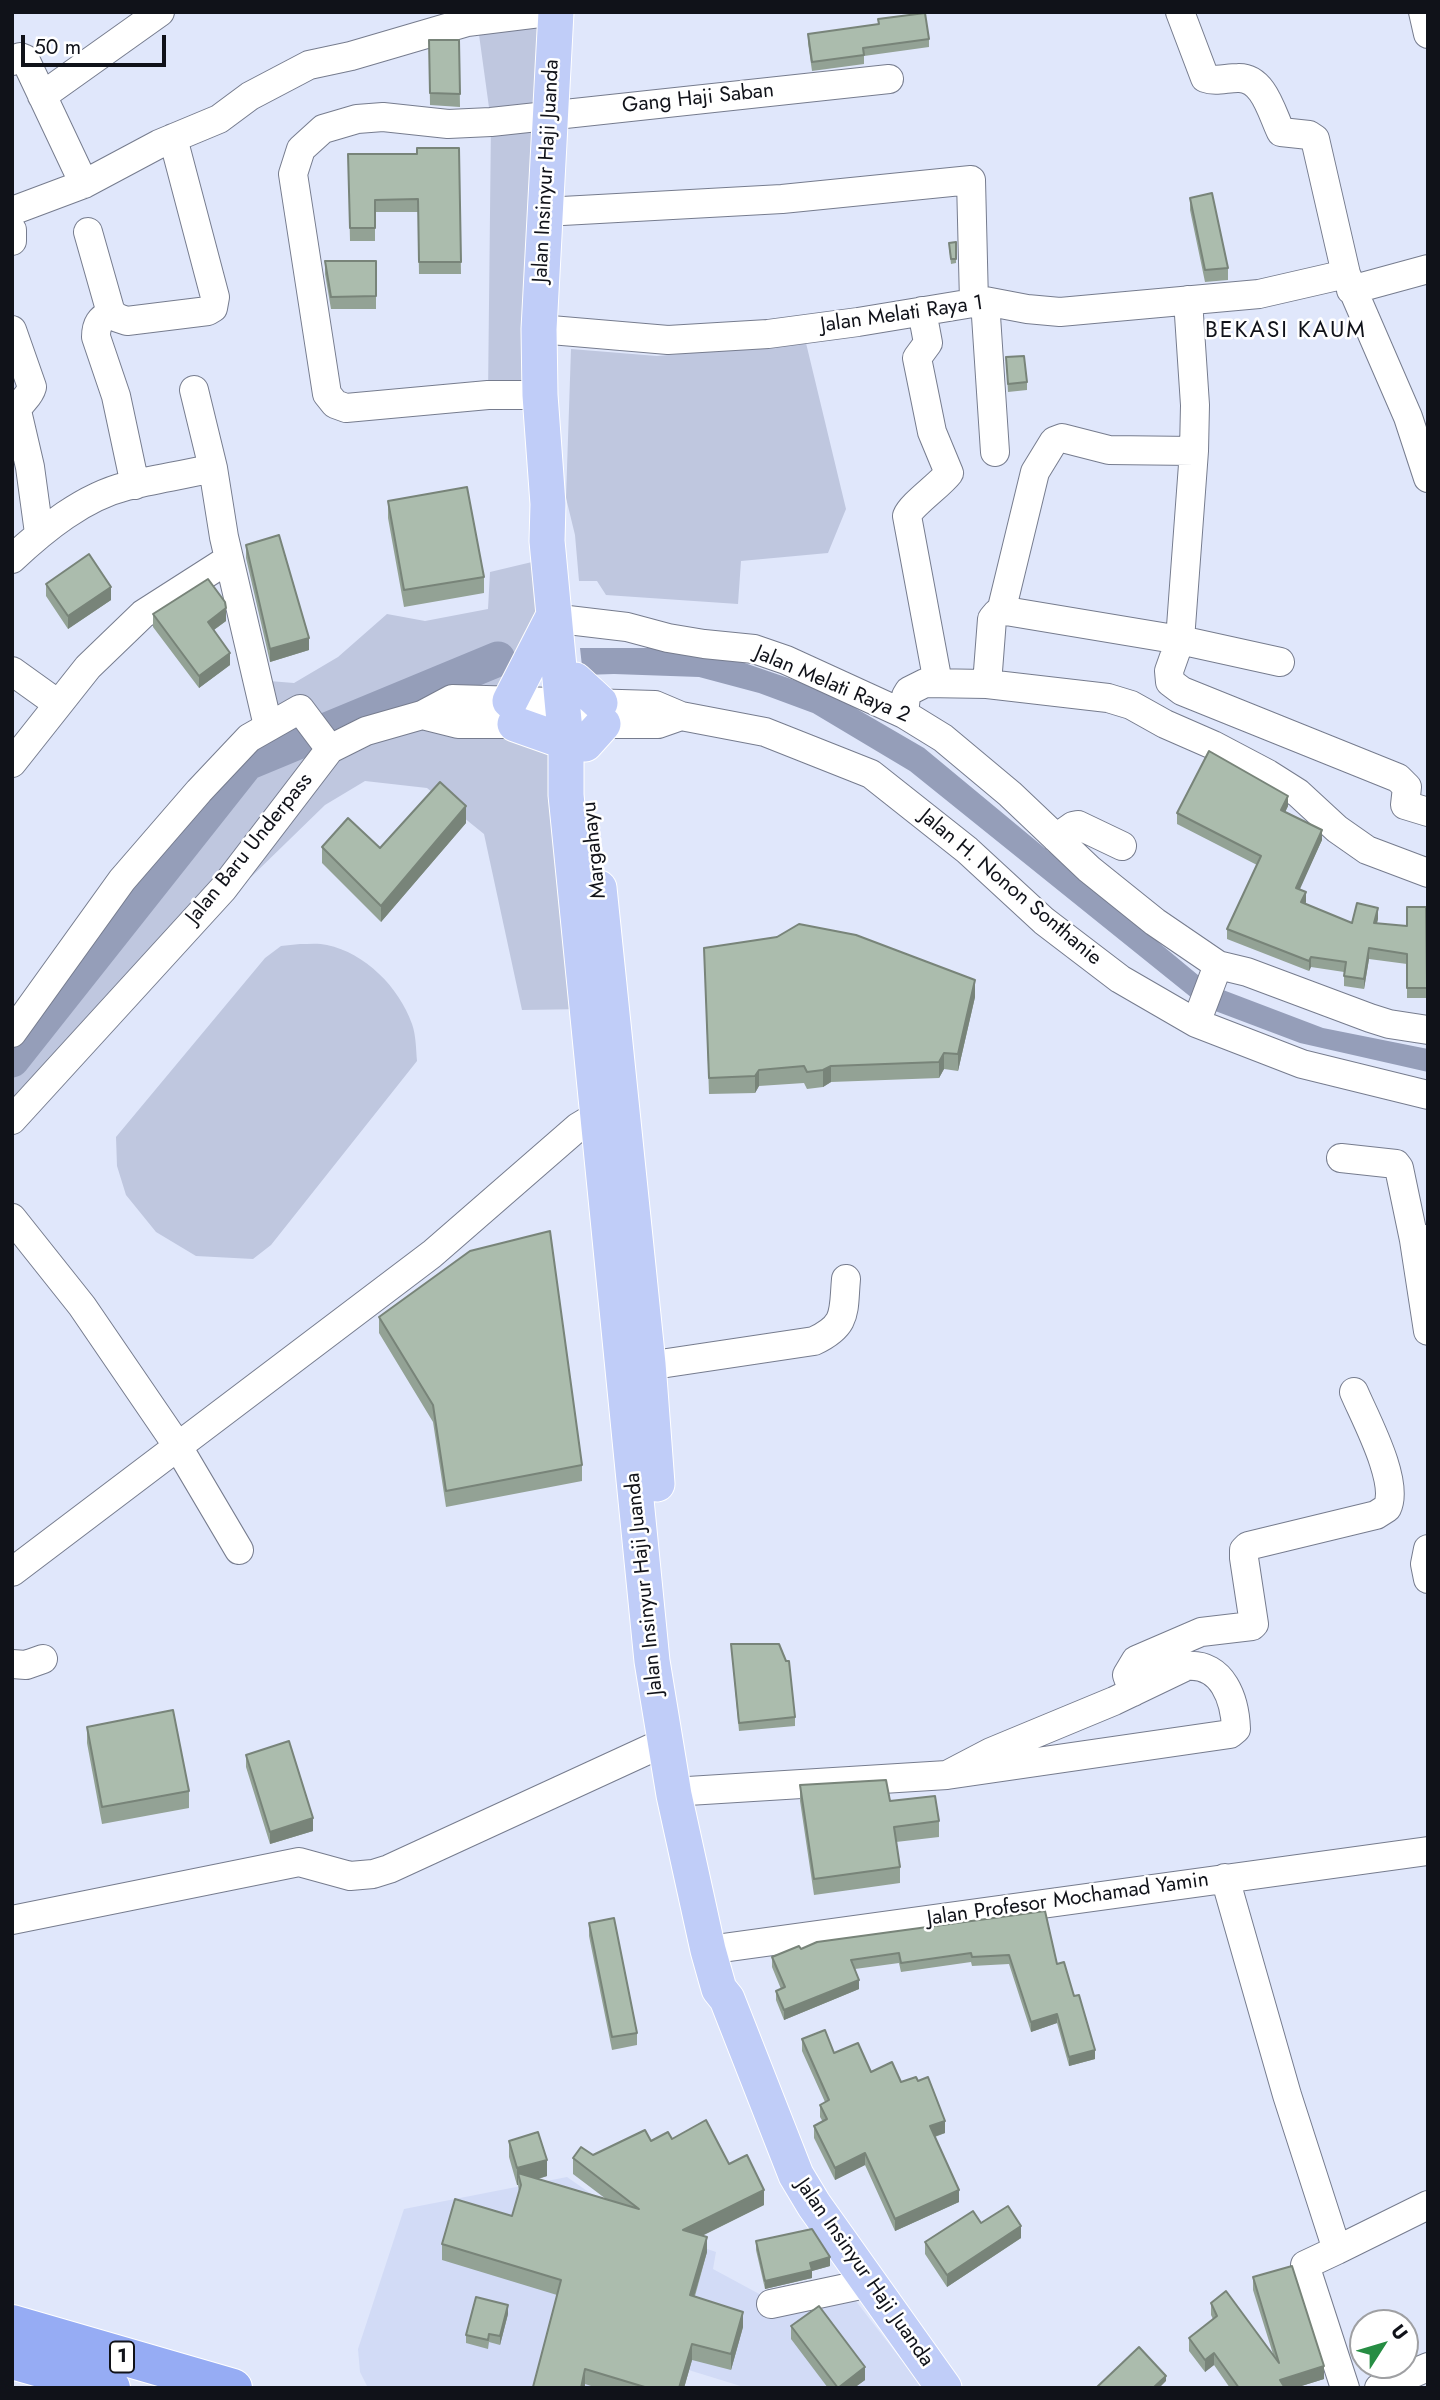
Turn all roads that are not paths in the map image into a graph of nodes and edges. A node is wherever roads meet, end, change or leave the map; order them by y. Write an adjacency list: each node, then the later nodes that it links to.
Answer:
1 (160, 12): 9 (street)
2 (548, 12): 11 (street)
3 (556, 12): 10 (main road, Jalan Insinyur Haji Juanda)
4 (1423, 12): 6 (street)
5 (1186, 14): 19 (street)
6 (1428, 34)
7 (12, 61): 9 (street)
8 (889, 79): 10 (street, Gang Haji Saban)
9 (42, 96): 12 (street)
10 (550, 114): 14 (main road, Jalan Insinyur Haji Juanda); 27 (street, Gang Haji Saban)
11 (173, 138): 12 (street); 23 (street)
12 (84, 184): 13 (street)
13 (12, 211)
14 (544, 212): 21 (street); 24 (main road, Jalan Insinyur Haji Juanda)
15 (12, 230): 17 (street)
16 (88, 232): 23 (street)
17 (12, 241)
18 (1428, 269): 19 (street, Jalan Melati Raya 1)
19 (1348, 282): 20 (street, Jalan Melati Raya 1); 32 (street)
20 (1188, 300): 21 (street, Jalan Melati Raya 1); 28 (street)
21 (979, 302): 22 (street, Jalan Melati Raya 1); 29 (street)
22 (922, 311): 24 (street, Jalan Melati Raya 1); 43 (street)
23 (111, 313): 33 (street)
24 (539, 329): 27 (main road, Jalan Insinyur Haji Juanda)
25 (12, 330): 30 (street)
26 (194, 390): 31 (street)
27 (540, 395): 34 (main road, Jalan Insinyur Haji Juanda)
28 (1194, 450): 38 (street); 40 (street)
29 (995, 452)
30 (21, 467): 35 (street)
31 (213, 468): 33 (street); 37 (street)
32 (1428, 478)
33 (135, 485): 35 (street)
34 (548, 504): 39 (main road); 39 (main road)
35 (39, 533): 36 (street)
36 (12, 559)
37 (229, 559): 45 (street); 49 (street)
38 (1001, 612): 40 (street); 44 (street)
39 (561, 618): 46 (main road); 47 (street, Jalan Melati Raya 2); 48 (main road, Jalan Insinyur Haji Juanda)
40 (1180, 640): 41 (street); 52 (street)
41 (1280, 662)
42 (12, 671): 45 (street)
43 (939, 683): 44 (street); 47 (street)
44 (987, 684): 55 (street)
45 (58, 704): 51 (street)
46 (512, 712): 48 (main road); 50 (street, Jalan Baru Underpass)
47 (904, 714): 53 (street, Jalan Melati Raya 2)
48 (580, 716): 57 (street, Jalan H. Nonon Sonthanie); 62 (main road, Jalan Insinyur Haji Juanda)
49 (268, 726): 50 (street); 59 (street)
50 (330, 748): 61 (street, Jalan Baru Underpass)
51 (12, 763)
52 (1428, 813)
53 (1056, 838): 54 (street); 56 (street, Jalan Melati Raya 2)
54 (1122, 846)
55 (1428, 873)
56 (1218, 965): 57 (street); 58 (street, Jalan Melati Raya 2)
57 (1196, 1023): 60 (street, Jalan H. Nonon Sonthanie)
58 (1428, 1030)
59 (12, 1034)
60 (1428, 1095)
61 (12, 1120)
62 (610, 1120): 70 (street); 76 (main road, Jalan Insinyur Haji Juanda)
63 (1341, 1158): 65 (street)
64 (12, 1218): 70 (street)
65 (1421, 1240): 67 (street)
66 (846, 1279): 68 (street)
67 (1428, 1331)
68 (667, 1363)
69 (1354, 1392): 78 (street)
70 (177, 1446): 71 (street); 73 (street)
71 (239, 1549)
72 (1428, 1549): 74 (street)
73 (12, 1572)
74 (1428, 1579)
75 (43, 1659): 77 (street)
76 (662, 1659): 79 (main road, Jalan Insinyur Haji Juanda); 81 (main road, Jalan Insinyur Haji Juanda)
77 (12, 1664)
78 (1133, 1692): 80 (street); 80 (street)
79 (665, 1742): 81 (main road, Jalan Insinyur Haji Juanda); 84 (street)
80 (947, 1775): 81 (street)
81 (681, 1793): 85 (main road, Jalan Insinyur Haji Juanda)
82 (1428, 1851): 83 (street, Jalan Profesor Mochamad Yamin)
83 (1225, 1878): 85 (street, Jalan Profesor Mochamad Yamin); 87 (street)
84 (12, 1920)
85 (714, 1948): 88 (main road, Jalan Insinyur Haji Juanda)
86 (1428, 2205): 87 (street)
87 (1337, 2250): 96 (street)
88 (870, 2283): 89 (street); 95 (main road, Jalan Insinyur Haji Juanda)
89 (771, 2304)
90 (12, 2324): 94 (highway, 1)
91 (12, 2360): 93 (highway, 1)
92 (1428, 2367): 97 (street)
93 (111, 2388)
94 (233, 2388)
95 (944, 2388)
96 (1345, 2388)
97 (1379, 2388)

